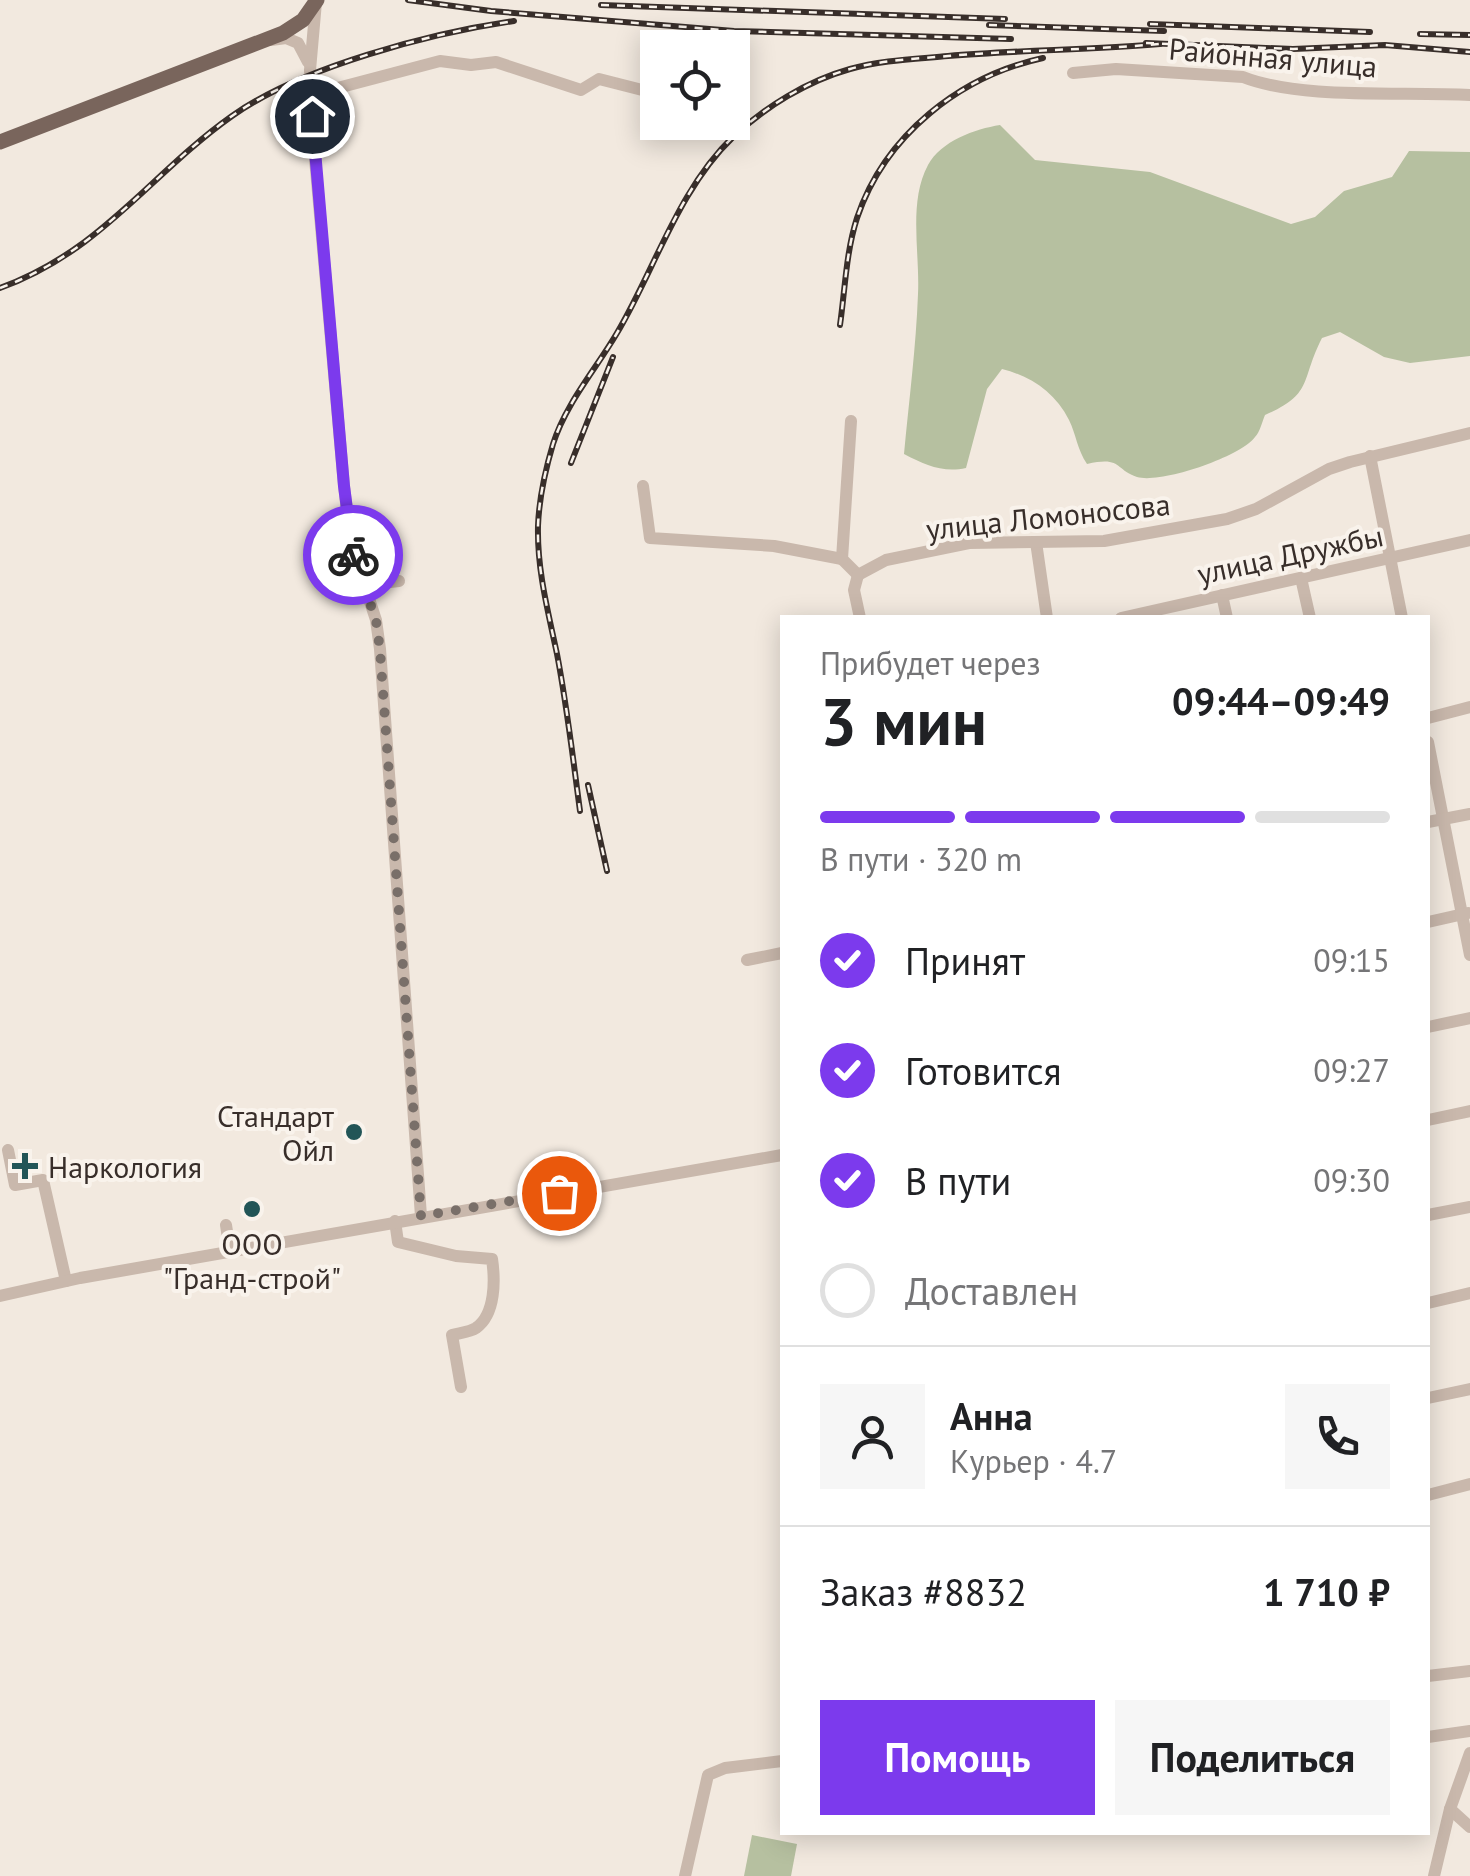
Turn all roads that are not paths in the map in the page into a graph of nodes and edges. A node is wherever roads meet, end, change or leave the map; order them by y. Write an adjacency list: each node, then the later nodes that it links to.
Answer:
1 (317, 1): 2 (main road); 3 (street)
2 (258, 42): 3 (street); 8 (main road)
3 (310, 70): 7 (street)
4 (1072, 74): 6 (street, Районная улица)
5 (640, 90): 7 (street)
6 (1470, 95)
7 (312, 96): 20 (street)
8 (0, 142)
9 (851, 421): 16 (street)
10 (1470, 433): 11 (street, улица Ломоносова)
11 (1370, 456): 14 (street, улица Ломоносова); 15 (street)
12 (643, 486): 16 (street)
13 (1470, 540): 15 (street, улица Дружбы)
14 (1036, 542): 17 (street, улица Ломоносова); 23 (street)
15 (1390, 558): 18 (street, улица Дружбы); 27 (street)
16 (842, 560): 17 (street)
17 (858, 575): 22 (street)
18 (1300, 578): 21 (street, улица Дружбы); 26 (street)
19 (399, 581): 20 (street)
20 (364, 586): 49 (street)
21 (1222, 595): 24 (street, улица Дружбы); 25 (street)
22 (859, 615)
23 (1047, 615)
24 (1142, 615)
25 (1226, 615)
26 (1309, 615)
27 (1401, 615)
28 (1470, 707): 29 (street)
29 (1430, 717)
30 (1430, 752): 32 (street)
31 (1470, 814): 32 (street)
32 (1443, 819): 33 (street); 34 (street)
33 (1430, 822)
34 (1466, 913): 35 (street); 37 (street)
35 (1430, 922)
36 (780, 953): 38 (street)
37 (1470, 955)
38 (747, 960)
39 (1470, 1018): 40 (street)
40 (1430, 1027)
41 (1470, 1111): 42 (street)
42 (1430, 1120)
43 (8, 1150): 53 (street)
44 (780, 1155): 46 (street)
45 (552, 1158): 46 (street)
46 (559, 1193): 49 (street)
47 (1470, 1206): 48 (street)
48 (1430, 1215)
49 (421, 1216): 50 (street)
50 (395, 1221): 52 (street); 57 (street)
51 (226, 1224): 52 (street)
52 (230, 1251): 53 (street)
53 (66, 1281): 55 (street)
54 (1470, 1293): 56 (street)
55 (0, 1296)
56 (1430, 1303)
57 (460, 1387)
58 (1470, 1388): 59 (street)
59 (1430, 1398)
60 (1470, 1484): 61 (street)
61 (1430, 1494)
62 (1470, 1674): 63 (street)
63 (1430, 1676)
64 (1470, 1730): 65 (street)
65 (1430, 1737)
66 (1470, 1753): 68 (street)
67 (780, 1761): 70 (street)
68 (1450, 1808): 69 (street); 71 (street)
69 (1470, 1828)
70 (686, 1876)
71 (1434, 1876)

